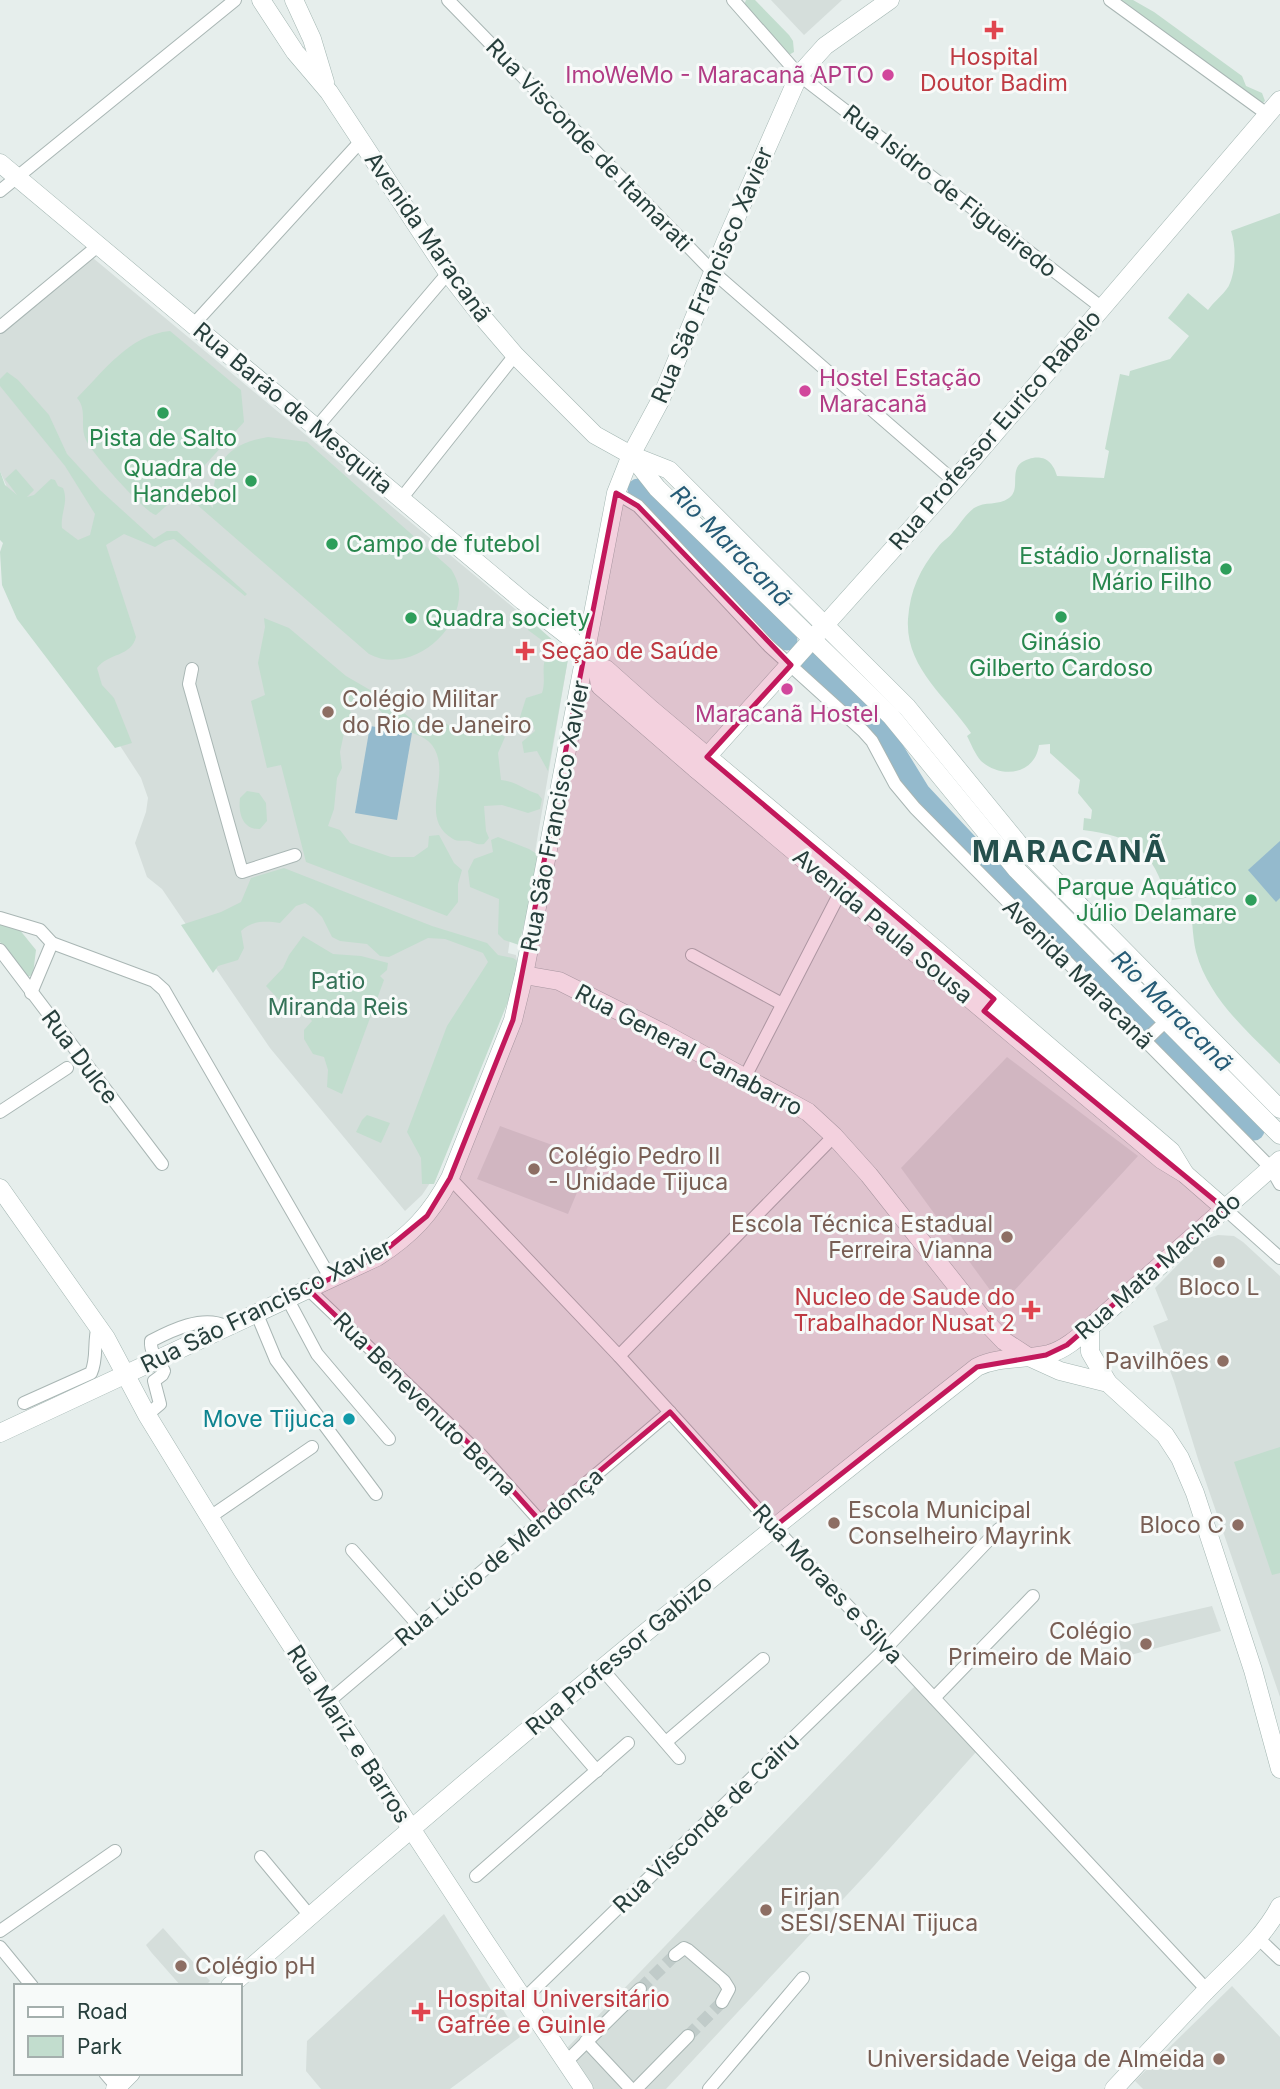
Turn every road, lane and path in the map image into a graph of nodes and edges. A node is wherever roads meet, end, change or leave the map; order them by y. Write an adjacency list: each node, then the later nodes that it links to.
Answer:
1 (235, 0): 14 (street)
2 (261, 0): 9 (street, Avenida Maracanã)
3 (294, 0): 9 (street, Avenida Maracanã)
4 (448, 0): 17 (street, Rua Visconde de Itamarati)
5 (733, 0): 8 (street, Rua Isidro de Figueiredo)
6 (890, 0): 8 (street, Rua São Francisco Xavier)
7 (1110, 0): 11 (street)
8 (799, 75): 17 (street, Rua São Francisco Xavier); 19 (street, Rua Isidro de Figueiredo)
9 (328, 92): 12 (street, Avenida Maracanã)
10 (1280, 100): 11 (street, Rua Professor Eurico Rabelo)
11 (1267, 114): 19 (street, Rua Professor Eurico Rabelo)
12 (361, 141): 18 (street, Avenida Maracanã); 20 (street)
13 (0, 163): 14 (street, Rua Barão de Mesquita)
14 (18, 177): 15 (street); 16 (street, Rua Barão de Mesquita)
15 (0, 191)
16 (99, 245): 20 (street, Rua Barão de Mesquita); 21 (street)
17 (713, 272): 24 (street, Rua São Francisco Xavier); 25 (street, Rua Visconde de Itamarati)
18 (448, 273): 22 (street, Avenida Maracanã); 23 (street)
19 (1101, 307): 25 (street, Rua Professor Eurico Rabelo)
20 (194, 324): 23 (street, Rua Barão de Mesquita)
21 (0, 327)
22 (515, 355): 24 (street, Avenida Maracanã); 27 (street)
23 (317, 427): 27 (street, Rua Barão de Mesquita)
24 (631, 456): 26 (street, Rua São Francisco Xavier); 28 (street, Avenida Maracanã); 29 (street, Avenida Maracanã)
25 (954, 481): 28 (street, Rua Professor Eurico Rabelo)
26 (616, 493): 30 (street, Rua São Francisco Xavier); 31 (street, Avenida Maracanã)
27 (401, 499): 30 (street, Rua Barão de Mesquita)
28 (825, 627): 29 (street, Rua Professor Eurico Rabelo); 47 (street, Avenida Maracanã)
29 (812, 641): 31 (street, Rua Professor Eurico Rabelo); 43 (street, Avenida Maracanã)
30 (591, 660): 33 (street, Avenida Paula Sousa); 40 (street, Rua São Francisco Xavier)
31 (790, 665): 33 (street, Rua Professor Eurico Rabelo); 44 (street, Avenida Maracanã)
32 (192, 669): 34 (street)
33 (701, 763): 35 (street, Avenida Paula Sousa)
34 (295, 855)
35 (846, 883): 42 (street); 56 (street, Avenida Paula Sousa)
36 (0, 918): 37 (street)
37 (52, 943): 41 (street); 58 (street)
38 (0, 950): 41 (street, Rua Dulce)
39 (692, 955): 42 (street)
40 (524, 975): 46 (street, Rua General Canabarro); 53 (street, Rua São Francisco Xavier)
41 (31, 993): 51 (street, Rua Dulce)
42 (782, 1004): 46 (street)
43 (1165, 1022): 44 (street); 49 (street, Avenida Maracanã)
44 (1148, 1038): 52 (street, Avenida Maracanã)
45 (67, 1068): 48 (street)
46 (745, 1077): 50 (street, Rua General Canabarro)
47 (1280, 1109)
48 (0, 1112)
49 (1280, 1135)
50 (834, 1136): 64 (street); 65 (street, Rua General Canabarro)
51 (162, 1164)
52 (1275, 1164): 54 (street, Avenida Maracanã); 56 (street, Rua Mata Machado)
53 (450, 1178): 58 (street, Rua São Francisco Xavier); 64 (street, Rua Moraes e Silva)
54 (1280, 1184)
55 (0, 1188): 62 (street, Rua Mariz e Barros)
56 (1224, 1208): 57 (street, Avenida Paula Sousa); 63 (street, Rua Mata Machado)
57 (1280, 1258)
58 (331, 1279): 59 (street, Rua São Francisco Xavier)
59 (308, 1289): 60 (street, Rua São Francisco Xavier); 77 (street, Rua Benevenuto Berna)
60 (287, 1298): 61 (street, Rua São Francisco Xavier); 73 (street)
61 (256, 1312): 66 (street, Rua São Francisco Xavier); 75 (street)
62 (98, 1326): 67 (street, Rua Mariz e Barros); 69 (street)
63 (1090, 1327): 65 (street, Rua Mata Machado); 68 (street)
64 (619, 1356): 70 (street, Rua Moraes e Silva)
65 (1027, 1356): 68 (street, Rua General Canabarro); 78 (street, Rua Professor Gabizo)
66 (156, 1359): 67 (street, Rua São Francisco Xavier); 71 (street)
67 (125, 1373): 71 (street, Rua Mariz e Barros); 72 (street, Rua São Francisco Xavier)
68 (1108, 1383): 92 (street, Rua General Canabarro)
69 (24, 1403)
70 (670, 1412): 77 (street, Rua Lúcio de Mendonça); 78 (street, Rua Moraes e Silva)
71 (147, 1415): 76 (street, Rua Mariz e Barros)
72 (0, 1433)
73 (389, 1439)
74 (312, 1447): 76 (street)
75 (376, 1494)
76 (210, 1517): 87 (street, Rua Mariz e Barros)
77 (540, 1521): 82 (street, Rua Lúcio de Mendonça)
78 (774, 1527): 83 (street, Rua Moraes e Silva); 85 (street, Rua Professor Gabizo)
79 (999, 1529): 83 (street, Rua Visconde de Cairu)
80 (352, 1550): 82 (street)
81 (1033, 1596): 86 (street)
82 (418, 1625): 87 (street, Rua Lúcio de Mendonça)
83 (887, 1647): 86 (street, Rua Moraes e Silva); 110 (street, Rua Visconde de Cairu)
84 (763, 1659): 89 (street)
85 (602, 1669): 88 (street, Rua Professor Gabizo); 89 (street)
86 (934, 1698): 109 (street, Rua Moraes e Silva)
87 (328, 1702): 94 (street, Rua Mariz e Barros)
88 (548, 1714): 93 (street); 94 (street, Rua Professor Gabizo)
89 (666, 1742): 91 (street)
90 (628, 1743): 93 (street)
91 (679, 1758)
92 (1280, 1769)
93 (597, 1771): 97 (street)
94 (411, 1829): 99 (street, Rua Professor Gabizo); 110 (street, Rua Mariz e Barros)
95 (115, 1851): 100 (street)
96 (261, 1857): 99 (street)
97 (476, 1876)
98 (1280, 1906): 101 (street)
99 (310, 1916): 107 (street, Rua Professor Gabizo)
100 (0, 1931)
101 (1259, 1939): 104 (street); 109 (street)
102 (0, 1947): 106 (street)
103 (675, 1955): 111 (street)
104 (1280, 1959)
105 (803, 1978): 117 (street)
106 (30, 1984)
107 (232, 1984)
108 (640, 1989): 113 (street)
109 (1207, 1990): 118 (street)
110 (524, 1999): 114 (street, Rua Mariz e Barros)
111 (722, 2002)
112 (688, 2036): 116 (street)
113 (586, 2041): 114 (street); 116 (street)
114 (566, 2062): 115 (street, Rua Mariz e Barros)
115 (584, 2089)
116 (633, 2089)
117 (709, 2089)
118 (1114, 2089)

